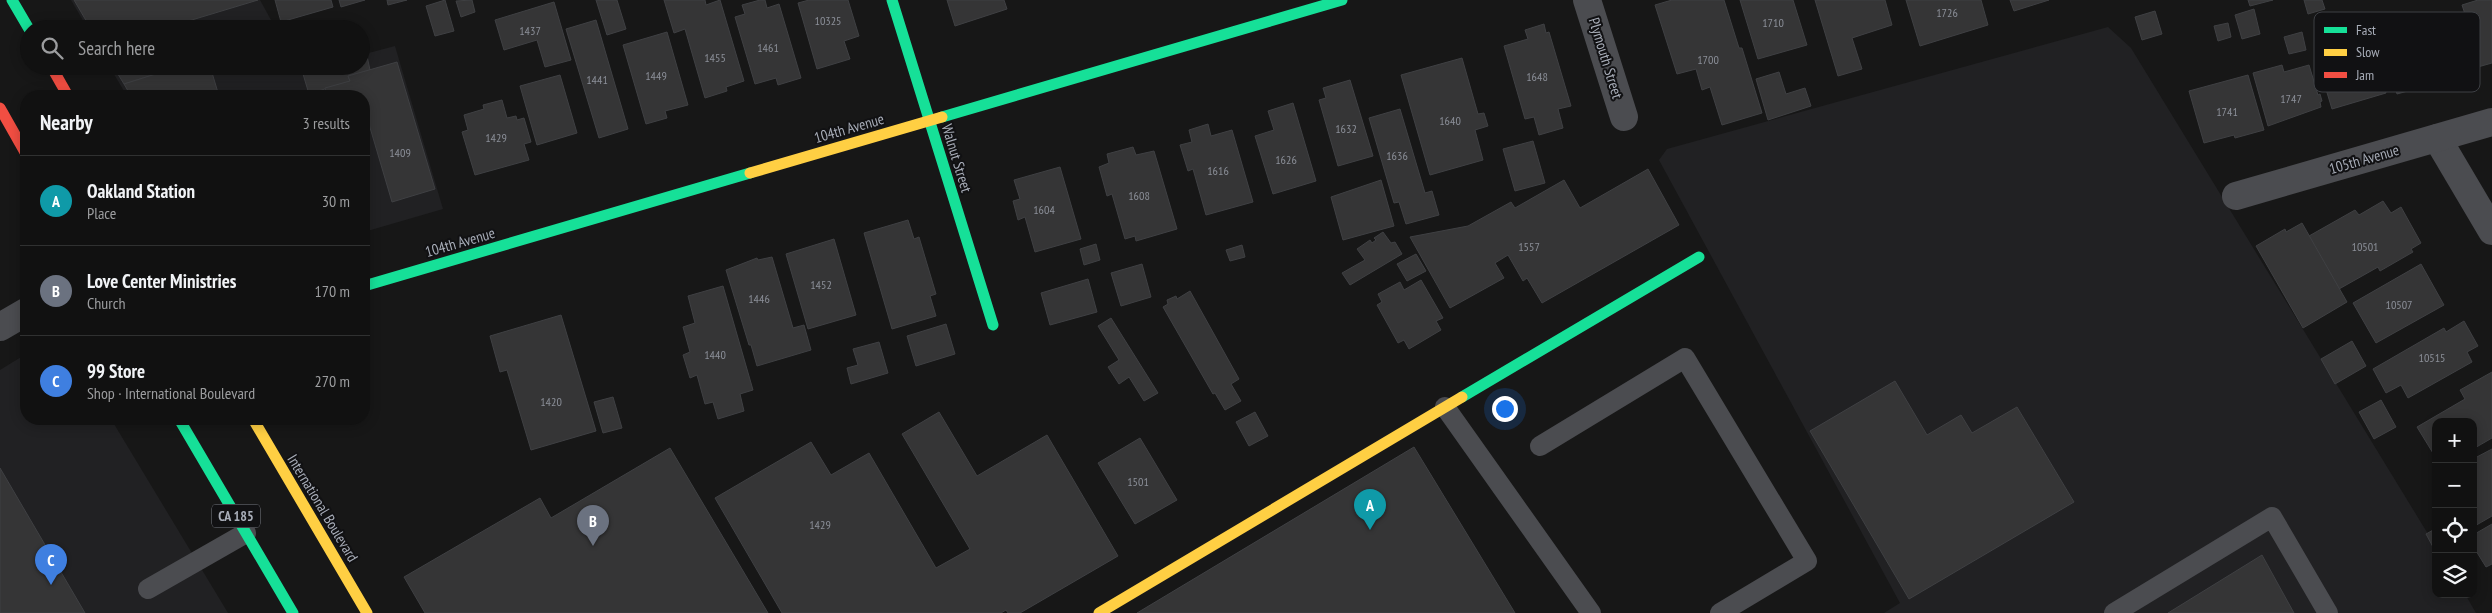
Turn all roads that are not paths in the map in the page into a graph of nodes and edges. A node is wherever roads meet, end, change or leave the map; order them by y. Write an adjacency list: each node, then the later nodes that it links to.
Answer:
1 (12, 0): 5 (street)
2 (892, 0): 10 (street, Walnut Street)
3 (1342, 0): 10 (street, 104th Avenue)
4 (1587, 0): 9 (street, Plymouth Street)
5 (24, 20)
6 (56, 75): 7 (street)
7 (65, 90)
8 (0, 108): 13 (street)
9 (1624, 117)
10 (929, 120): 17 (street, 104th Avenue); 20 (street, Walnut Street)
11 (2492, 122): 12 (street, 105th Avenue)
12 (2437, 138): 14 (street, 105th Avenue); 15 (street)
13 (20, 143)
14 (2236, 196)
15 (2492, 231)
16 (1699, 257): 21 (street)
17 (370, 284)
18 (20, 315): 19 (street)
19 (0, 326)
20 (993, 326)
21 (1445, 408): 29 (street); 30 (lane)
22 (183, 425): 25 (street, CA 185)
23 (257, 425): 28 (street, International Boulevard)
24 (1540, 446): 31 (lane)
25 (246, 533): 26 (lane); 27 (street, CA 185)
26 (148, 589)
27 (293, 613)
28 (367, 613)
29 (1099, 613)
30 (1591, 613)
31 (1720, 613)
32 (2114, 613): 33 (lane)
33 (2328, 613)

